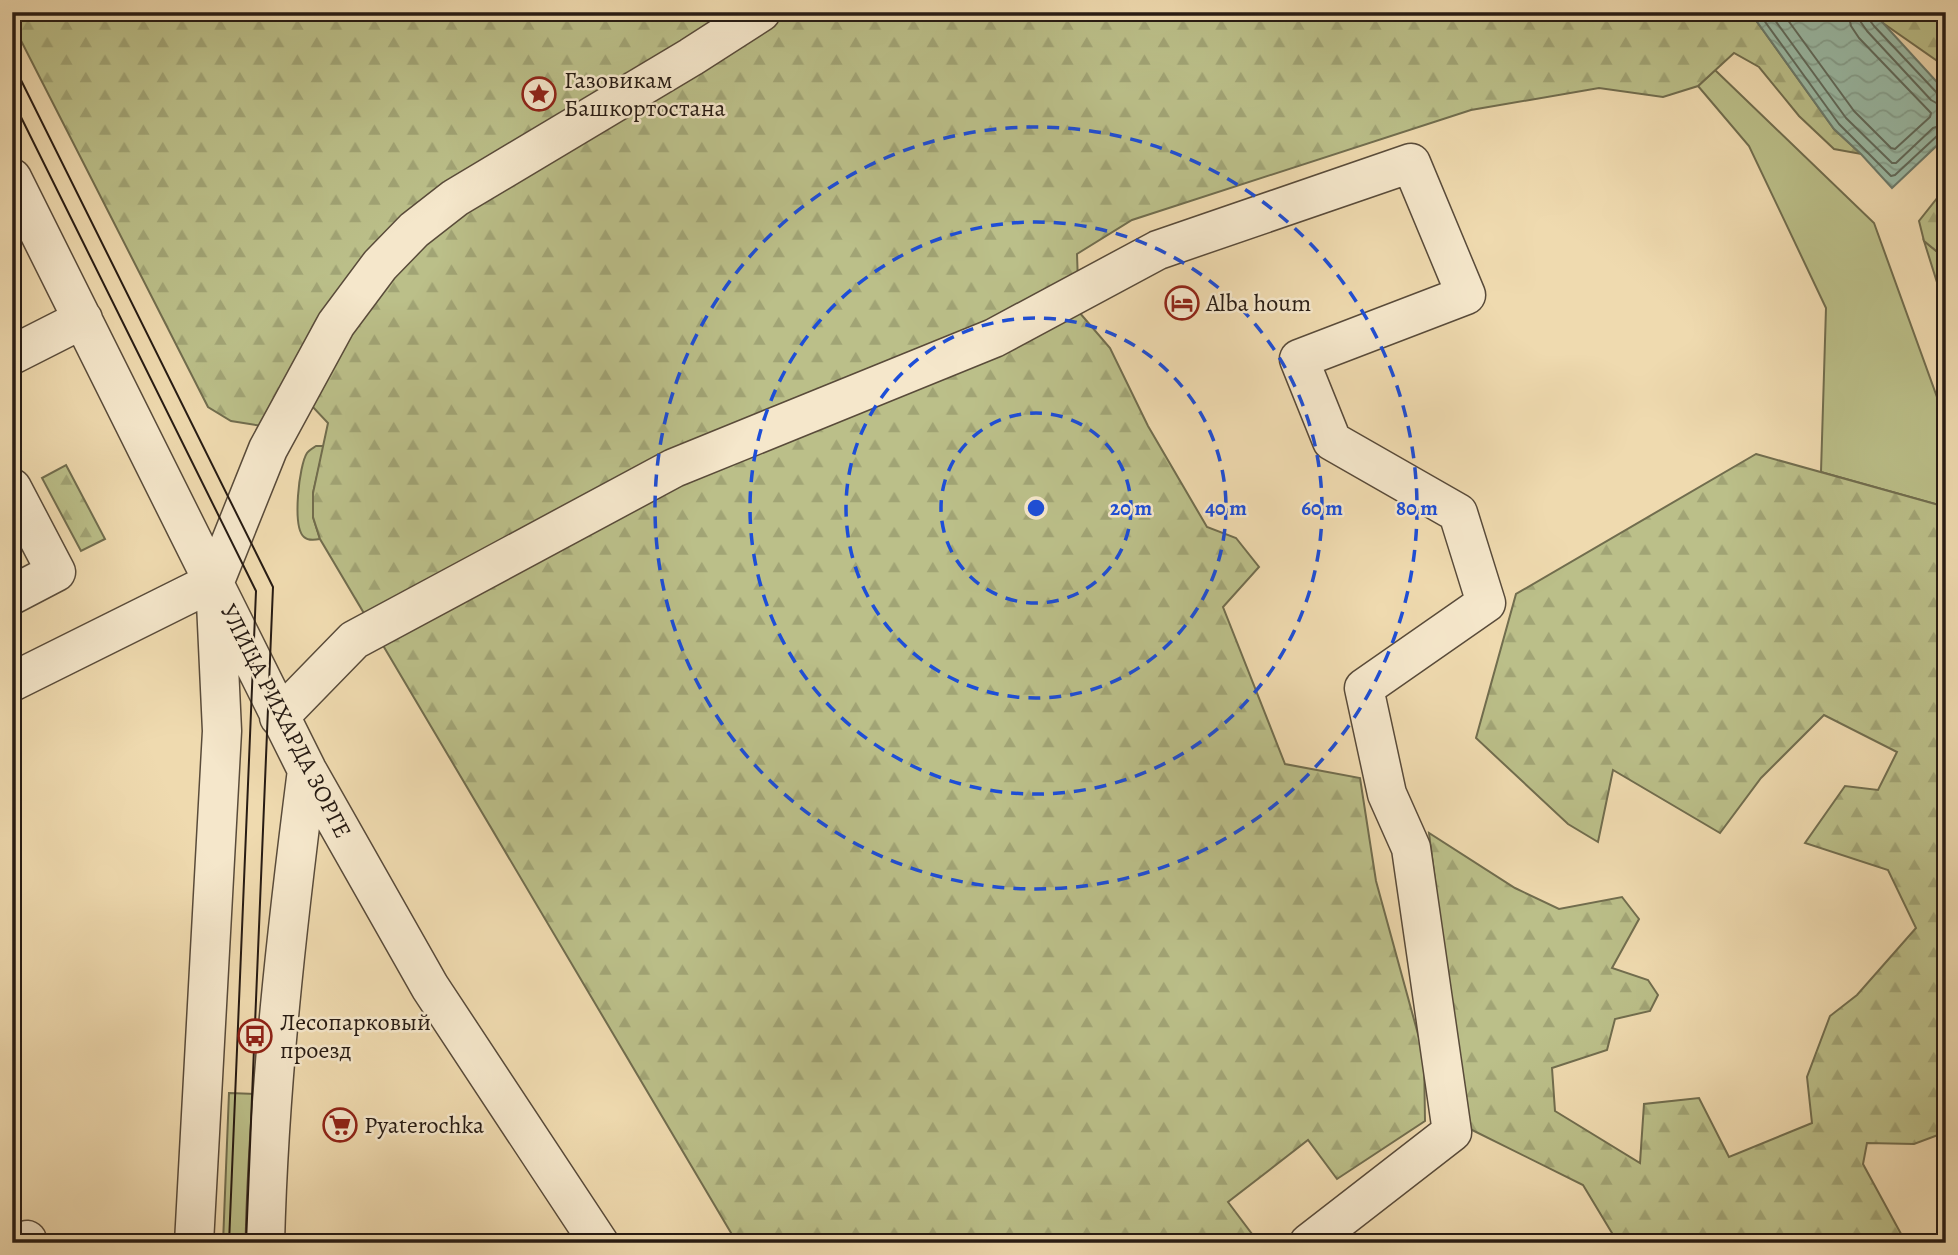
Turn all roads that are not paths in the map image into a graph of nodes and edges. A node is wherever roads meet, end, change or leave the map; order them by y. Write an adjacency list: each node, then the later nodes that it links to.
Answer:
1 (761, 12): 6 (street)
2 (12, 178): 3 (street, УЛИЦА РИХАРДА ЗОРГЕ)
3 (83, 318): 4 (street); 6 (street, УЛИЦА РИХАРДА ЗОРГЕ)
4 (12, 355)
5 (12, 488): 7 (street)
6 (215, 581): 8 (street); 9 (street, УЛИЦА РИХАРДА ЗОРГЕ); 11 (street)
7 (12, 595)
8 (12, 682)
9 (279, 717): 10 (street, УЛИЦА РИХАРДА ЗОРГЕ); 14 (street)
10 (307, 770): 12 (street); 13 (street, УЛИЦА РИХАРДА ЗОРГЕ)
11 (194, 1243)
12 (265, 1243)
13 (598, 1243)
14 (1309, 1243)

